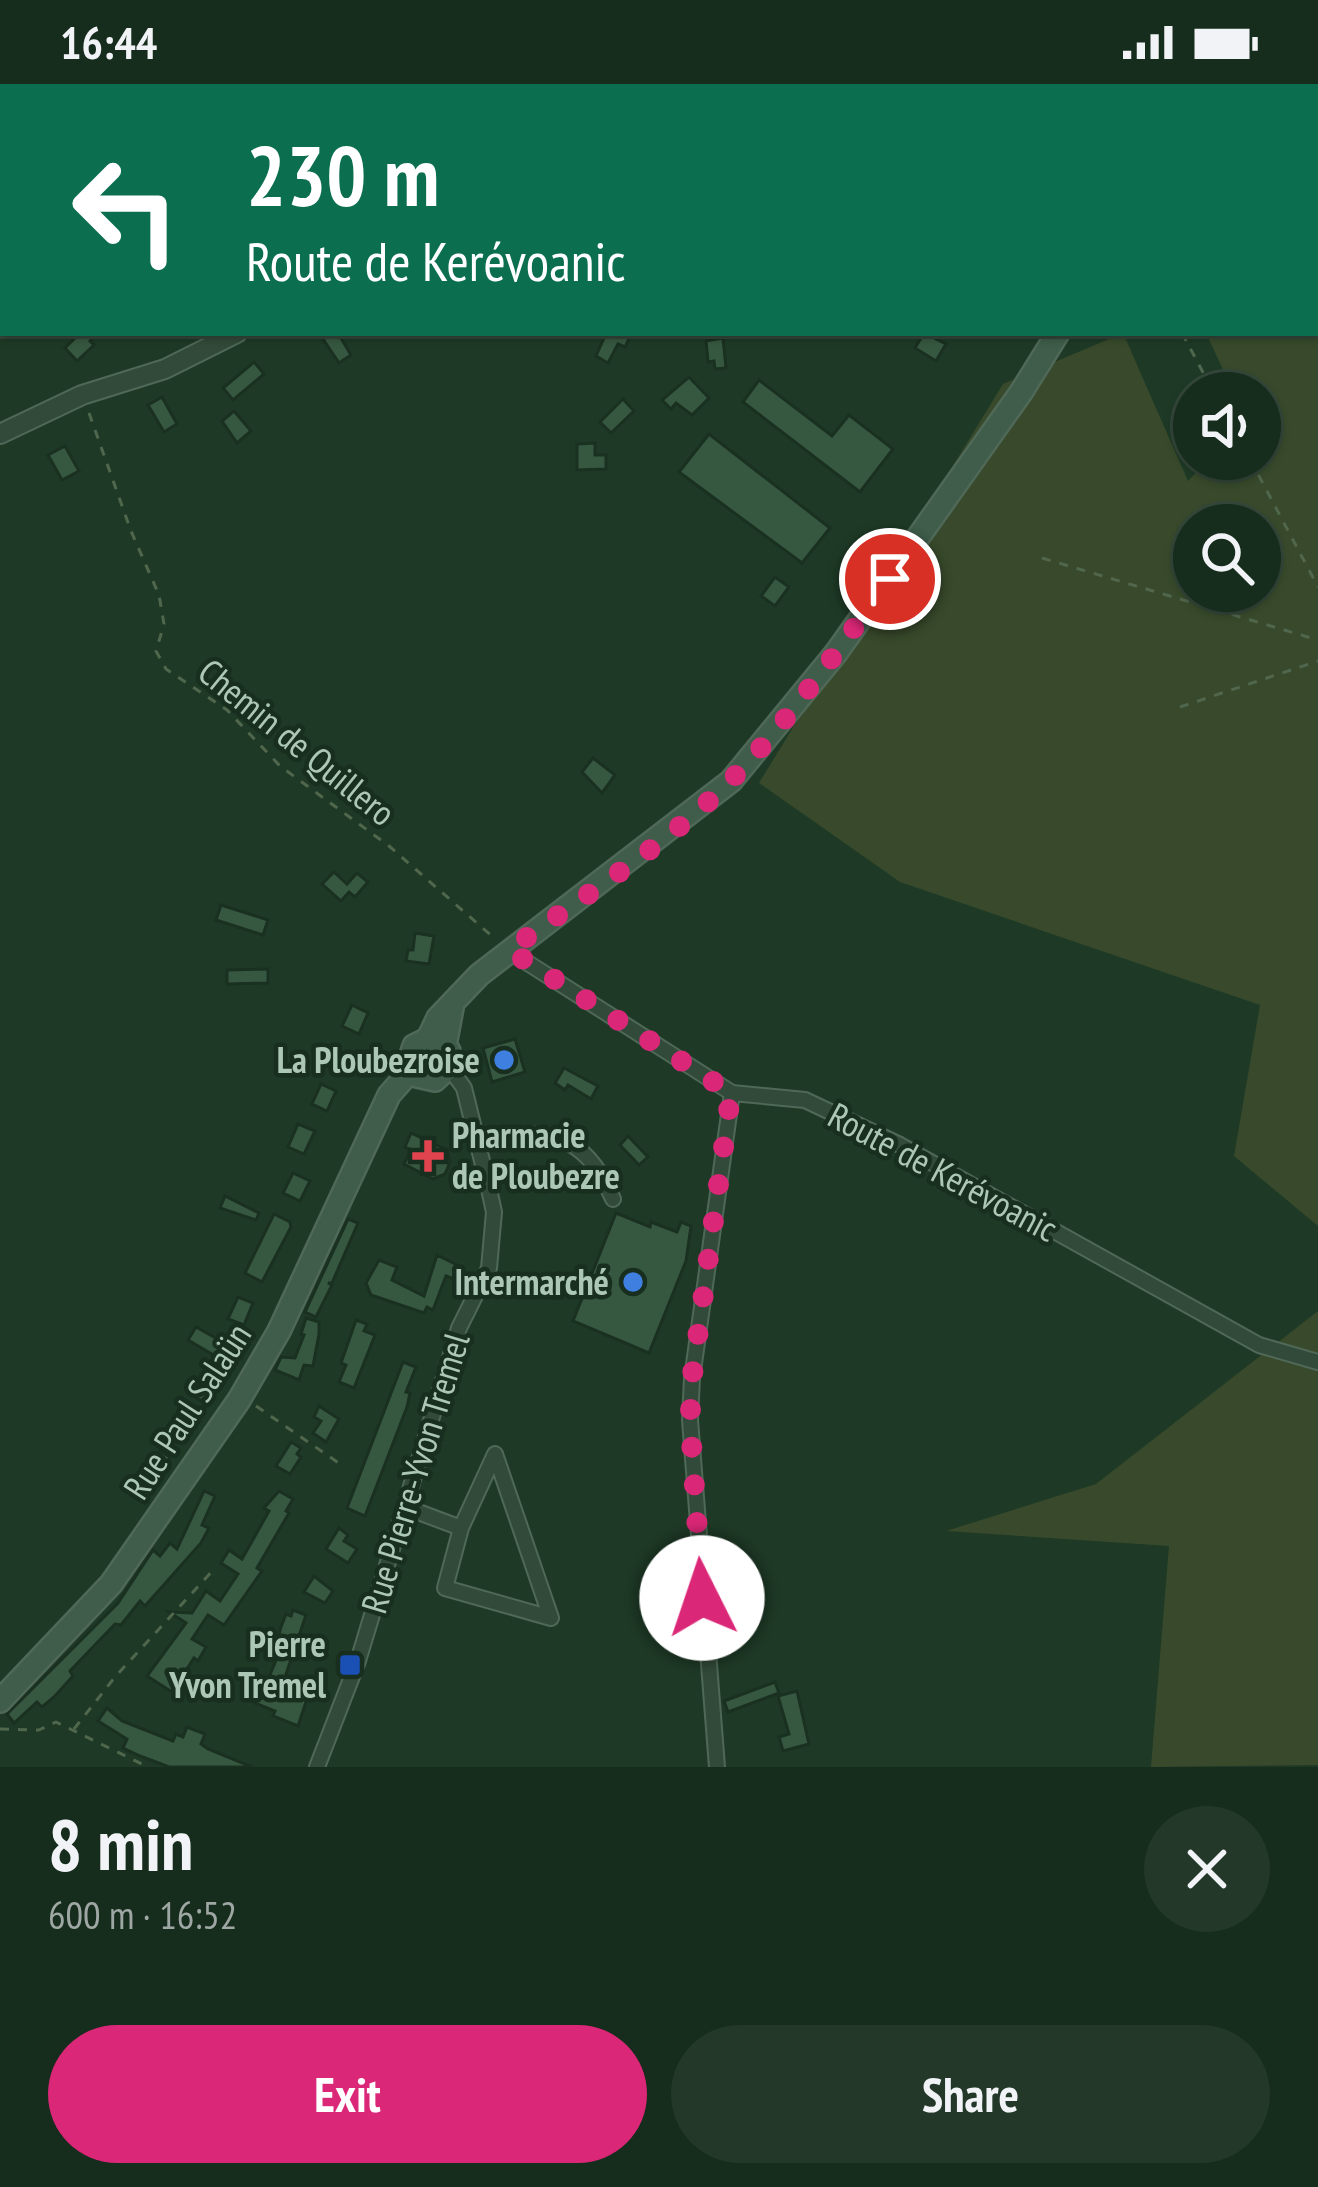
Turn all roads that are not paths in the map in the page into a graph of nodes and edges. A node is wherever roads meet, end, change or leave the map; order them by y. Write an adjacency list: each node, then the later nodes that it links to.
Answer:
1 (232, 336): 3 (street)
2 (1056, 336): 4 (main road)
3 (0, 434)
4 (509, 950): 5 (main road); 6 (street, Route de Kerévoanic)
5 (432, 1063): 7 (street, Rue Pierre-Yvon Tremel); 12 (main road, Rue Paul Salaün)
6 (731, 1093): 9 (street, Route de Kerévoanic); 14 (street)
7 (478, 1142): 8 (street); 10 (street, Rue Pierre-Yvon Tremel)
8 (613, 1199)
9 (1318, 1363)
10 (405, 1508): 11 (street); 13 (street, Rue Pierre-Yvon Tremel)
11 (460, 1528): 11 (street)
12 (0, 1702)
13 (317, 1767)
14 (717, 1767)

